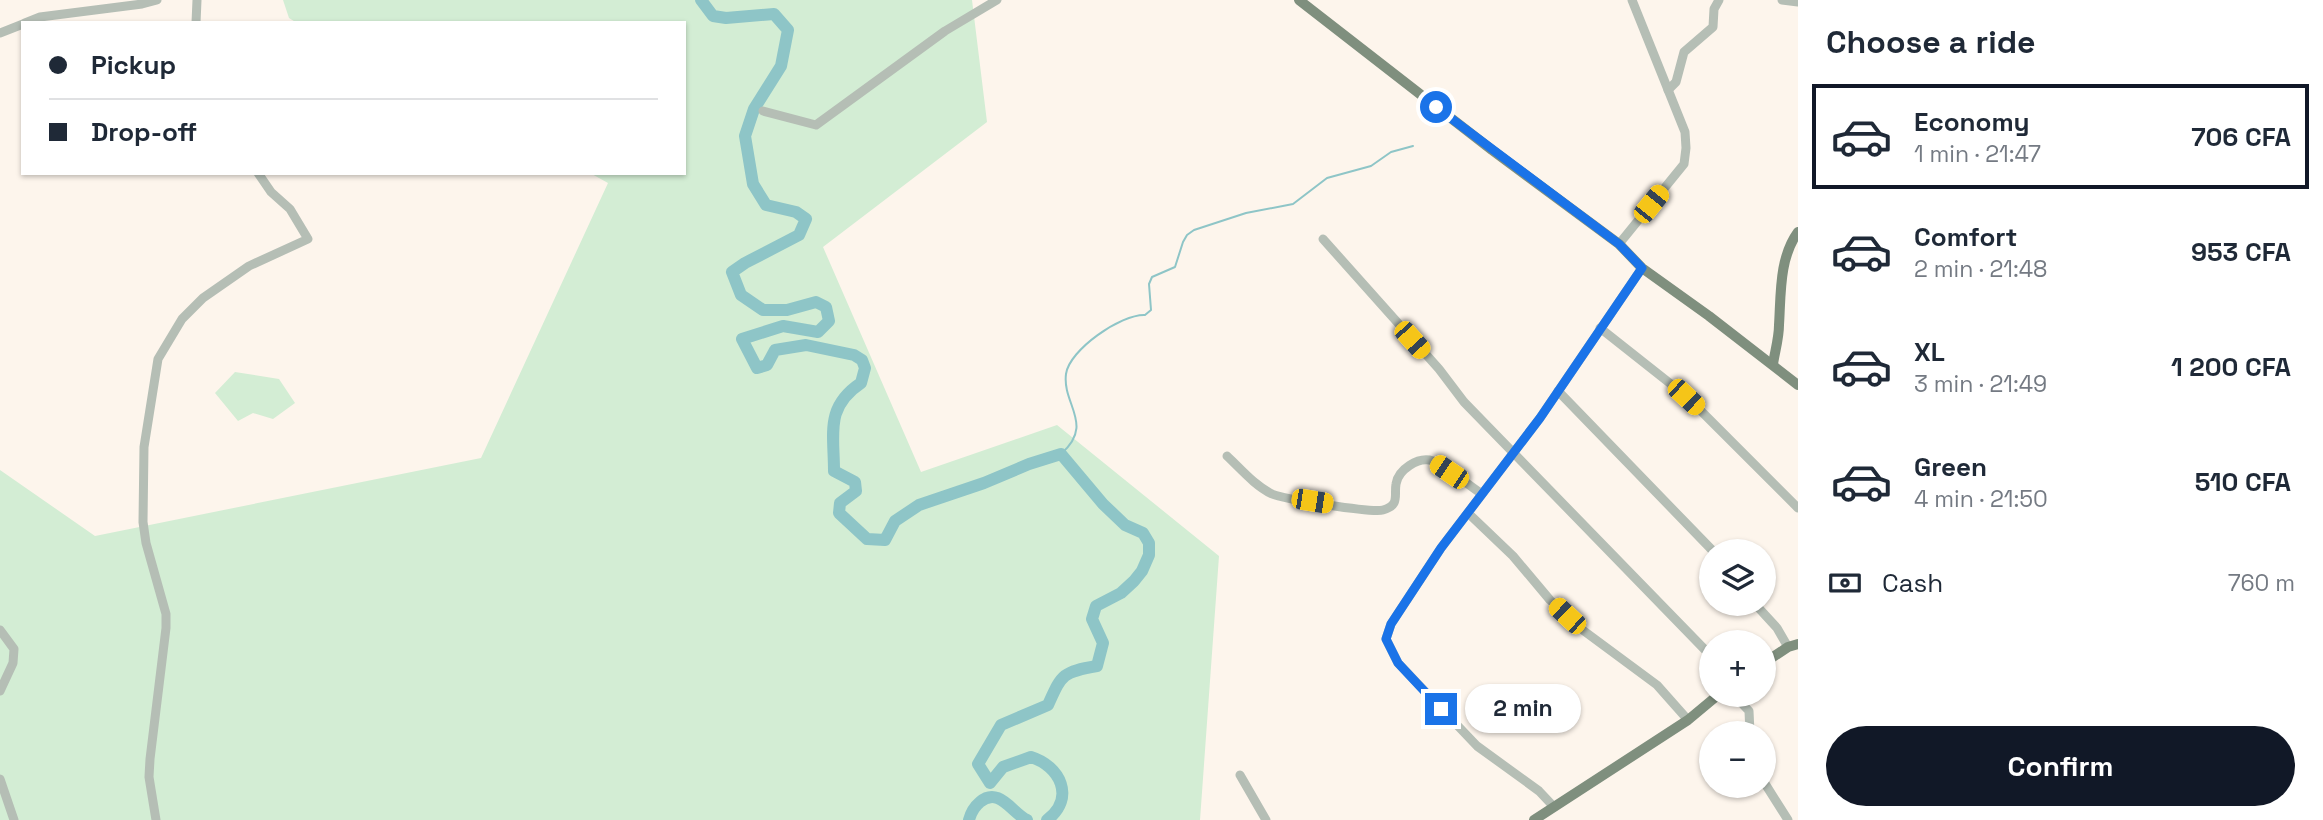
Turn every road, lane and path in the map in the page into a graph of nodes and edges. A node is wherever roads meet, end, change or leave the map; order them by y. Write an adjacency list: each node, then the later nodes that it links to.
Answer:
1 (158, 0): 9 (street)
2 (197, 0): 10 (street)
3 (997, 0): 14 (street)
4 (1299, 0): 18 (main road)
5 (1632, 0): 13 (street)
6 (1720, 0): 13 (street)
7 (1782, 0): 8 (street)
8 (1798, 2)
9 (29, 21)
10 (196, 21)
11 (21, 24): 12 (street)
12 (0, 33)
13 (1668, 90): 18 (street)
14 (763, 111)
15 (259, 175): 43 (street)
16 (1798, 233): 21 (main road)
17 (1324, 239): 24 (street)
18 (1619, 244): 19 (main road)
19 (1642, 268): 20 (street); 21 (main road)
20 (1600, 328): 23 (street); 27 (street)
21 (1773, 364): 22 (main road)
22 (1798, 385)
23 (1558, 391): 24 (street); 29 (street)
24 (1515, 453): 26 (street); 32 (street)
25 (1227, 456): 26 (street)
26 (1482, 494): 28 (street)
27 (1798, 508)
28 (1468, 513): 37 (street); 41 (street)
29 (1701, 539)
30 (1766, 616): 33 (street)
31 (0, 630): 35 (street)
32 (1699, 644)
33 (1793, 646): 34 (main road)
34 (1776, 656)
35 (0, 691)
36 (1704, 707): 37 (main road)
37 (1688, 720): 41 (main road)
38 (1240, 775): 44 (street)
39 (0, 779): 42 (street)
40 (1774, 798): 46 (street)
41 (1554, 807): 45 (main road)
42 (13, 820)
43 (156, 820)
44 (1266, 820)
45 (1534, 820)
46 (1788, 820)

